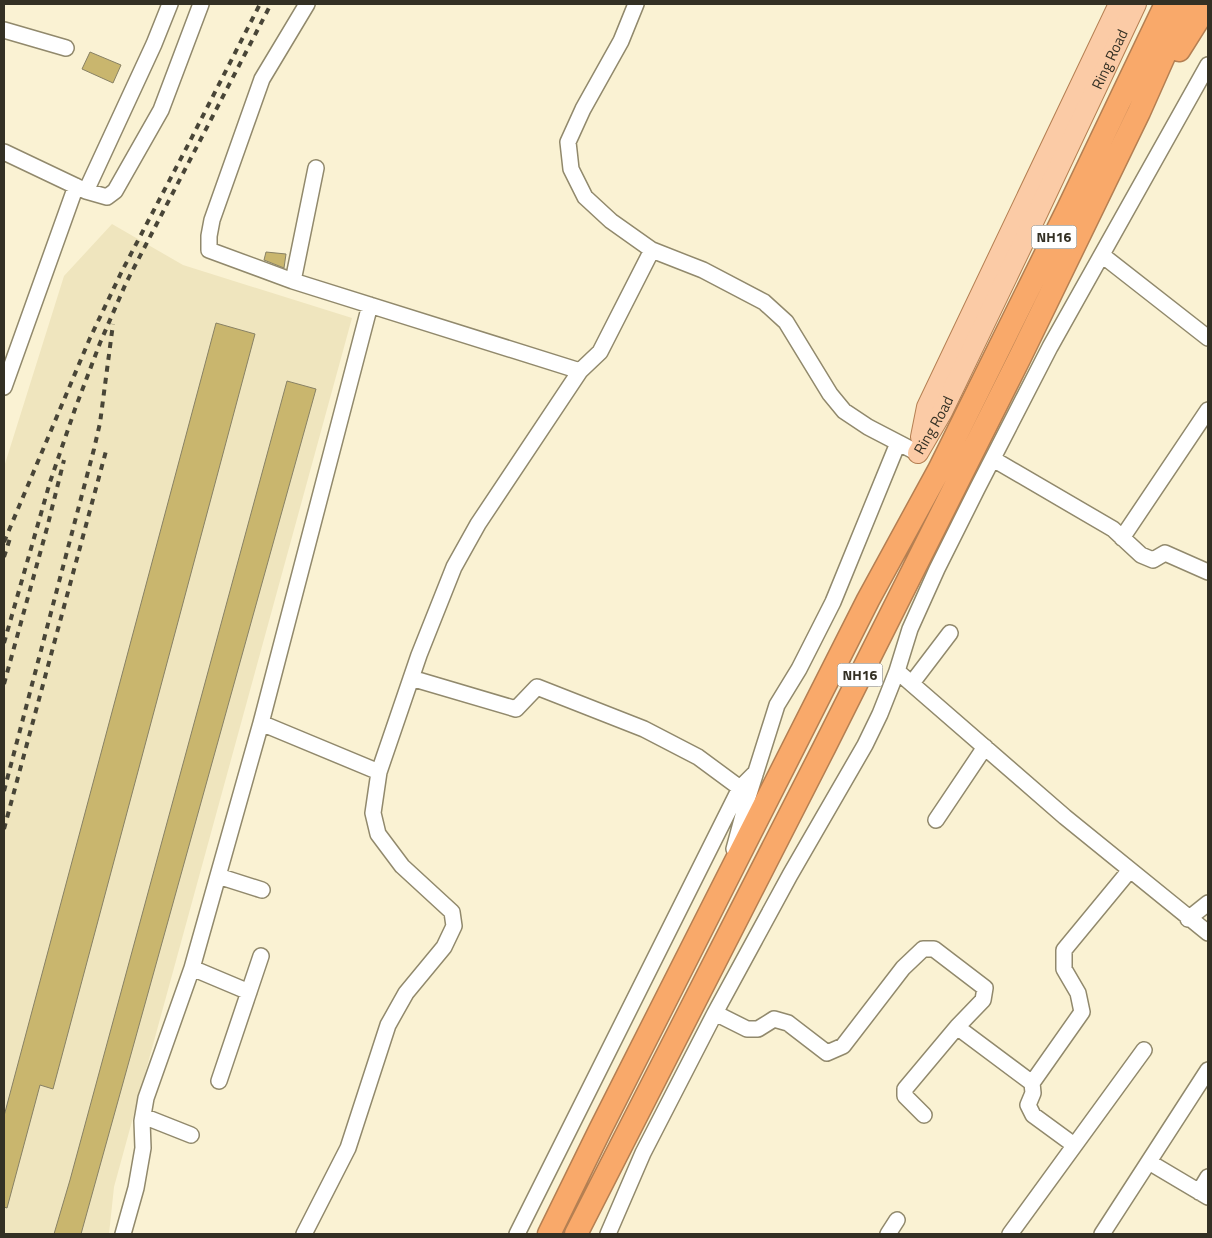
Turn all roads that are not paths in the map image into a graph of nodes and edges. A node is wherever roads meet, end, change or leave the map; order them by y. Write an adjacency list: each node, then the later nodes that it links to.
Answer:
1 (170, 4): 16 (street)
2 (200, 4): 16 (street)
3 (307, 4): 19 (street)
4 (636, 4): 17 (street)
5 (1119, 4): 26 (main road, Ring Road)
6 (1136, 4): 26 (main road, Ring Road)
7 (1166, 4): 28 (highway, NH16)
8 (1187, 4): 13 (highway, NH16)
9 (1208, 4): 13 (highway)
10 (4, 30): 11 (street)
11 (66, 48)
12 (1208, 65): 18 (street)
13 (1139, 112): 70 (highway, NH16)
14 (4, 152): 16 (street)
15 (316, 168): 19 (street)
16 (81, 189): 23 (street)
17 (652, 250): 22 (street); 25 (street)
18 (1102, 255): 21 (street); 27 (street)
19 (293, 281): 20 (street)
20 (370, 305): 22 (street); 35 (street)
21 (1208, 338)
22 (580, 371): 33 (street)
23 (4, 387)
24 (1208, 410): 29 (street)
25 (898, 443): 26 (street); 38 (street)
26 (918, 453): 28 (main road)
27 (992, 459): 29 (street); 32 (street)
28 (940, 470): 43 (highway, NH16)
29 (1122, 538): 30 (street)
30 (1208, 572)
31 (950, 633): 34 (street)
32 (897, 671): 34 (street); 51 (street)
33 (412, 678): 37 (street); 39 (street)
34 (912, 683): 36 (street)
35 (261, 723): 37 (street); 42 (street)
36 (985, 747): 40 (street); 41 (street)
37 (379, 772): 67 (street)
38 (756, 772): 39 (street); 43 (street)
39 (740, 788): 68 (street)
40 (936, 820)
41 (1130, 870): 46 (street); 56 (street)
42 (218, 876): 44 (street); 49 (street)
43 (726, 882): 69 (highway, NH16)
44 (262, 890)
45 (1208, 903): 46 (street)
46 (1188, 919): 47 (street)
47 (1208, 933)
48 (261, 956): 50 (street)
49 (192, 968): 50 (street); 58 (street)
50 (250, 992): 55 (street)
51 (715, 1013): 52 (street); 71 (street)
52 (957, 1026): 56 (street); 57 (street)
53 (1144, 1050): 60 (street)
54 (1208, 1070): 61 (street)
55 (219, 1081)
56 (1032, 1083): 60 (street)
57 (924, 1115)
58 (142, 1116): 59 (street); 66 (street)
59 (191, 1135)
60 (1074, 1146): 65 (street)
61 (1149, 1162): 63 (street); 73 (street)
62 (1208, 1177): 63 (street)
63 (1203, 1194)
64 (897, 1220): 72 (street)
65 (1015, 1232)
66 (123, 1234)
67 (304, 1234)
68 (517, 1234)
69 (549, 1234)
70 (576, 1234)
71 (608, 1234)
72 (888, 1234)
73 (1102, 1234)

